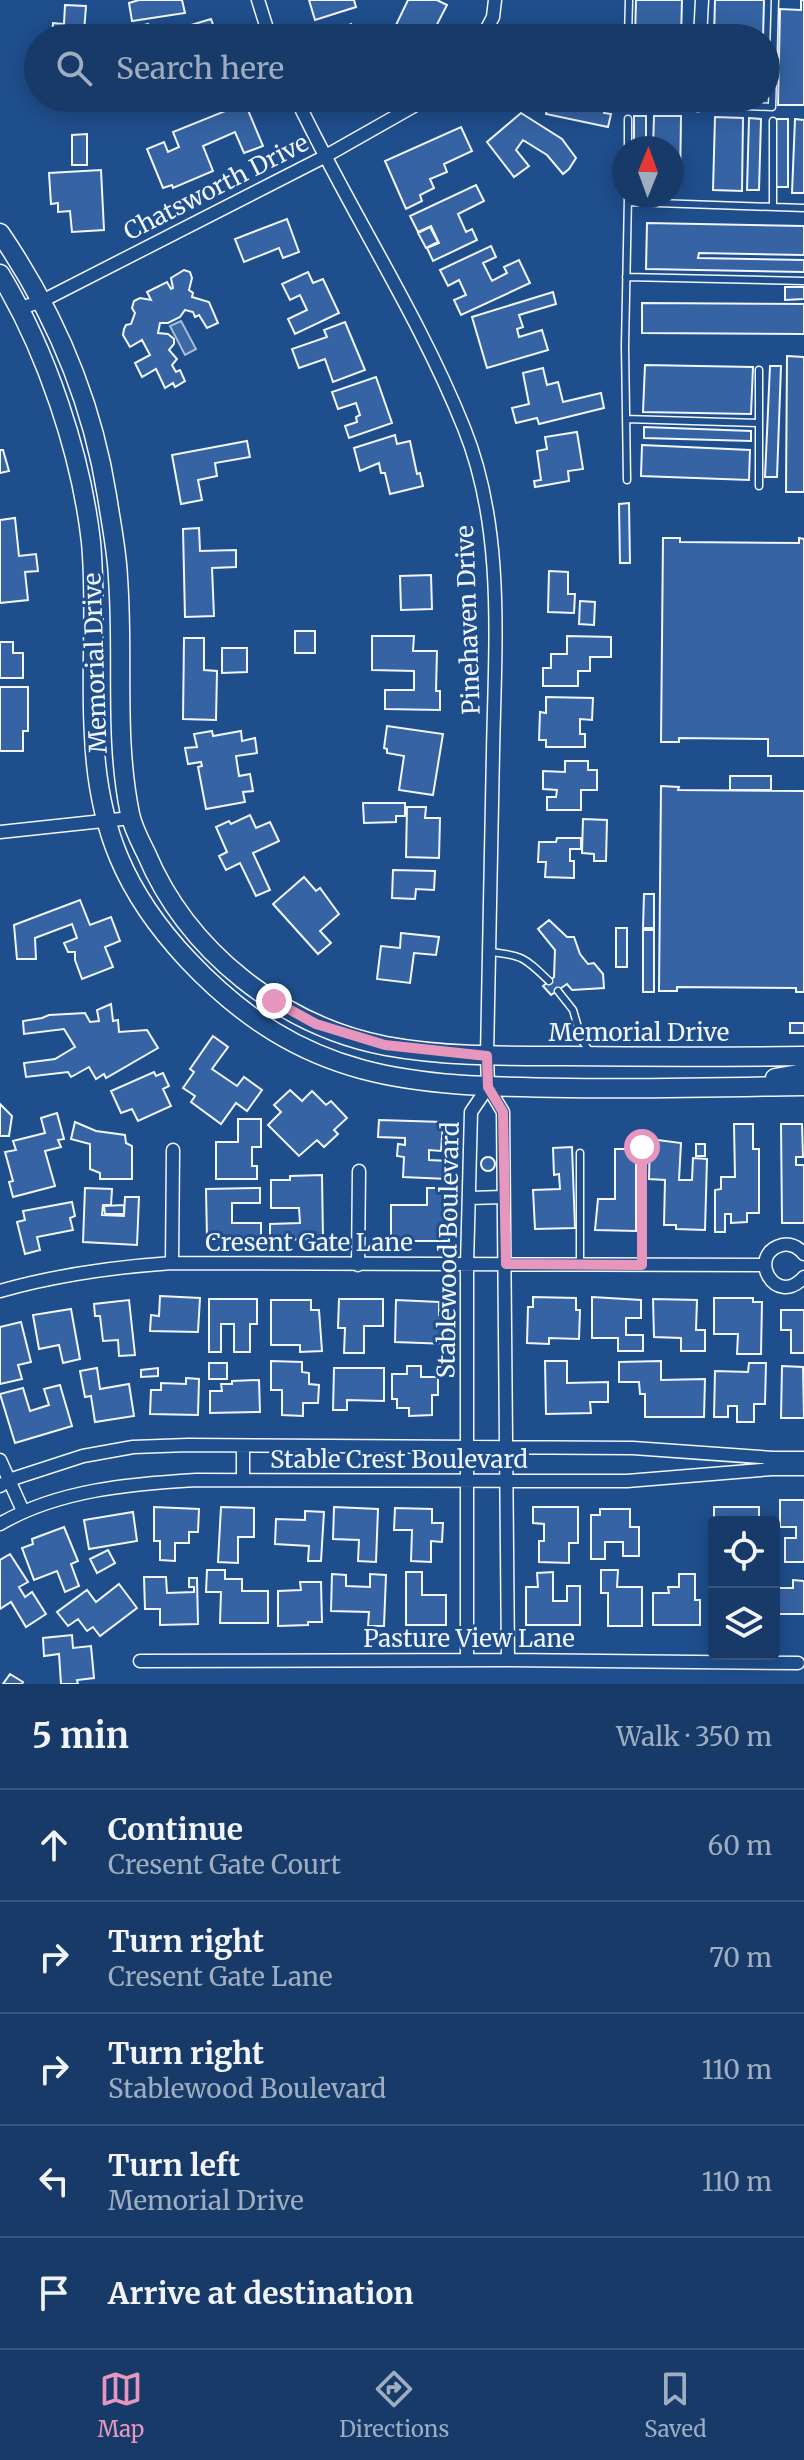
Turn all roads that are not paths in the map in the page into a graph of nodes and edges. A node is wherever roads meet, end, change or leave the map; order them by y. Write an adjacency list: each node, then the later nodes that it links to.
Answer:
1 (258, 0): 6 (street)
2 (495, 0): 7 (street)
3 (629, 0): 8 (lane)
4 (702, 0): 9 (street)
5 (775, 0): 10 (lane)
6 (266, 24)
7 (489, 24)
8 (628, 24)
9 (701, 24)
10 (774, 24)
11 (303, 112): 16 (street, Pinehaven Drive)
12 (403, 112): 16 (street, Chatsworth Drive)
13 (628, 119): 15 (lane)
14 (773, 121): 18 (lane)
15 (628, 136)
16 (324, 157): 25 (street, Chatsworth Drive); 37 (street, Pinehaven Drive)
17 (684, 202): 18 (lane)
18 (773, 207): 20 (lane)
19 (628, 208): 23 (lane)
20 (804, 208)
21 (0, 233): 25 (main road, Memorial Drive)
22 (0, 274): 26 (main road, Memorial Drive)
23 (626, 277): 24 (lane); 28 (lane)
24 (804, 281)
25 (42, 301): 26 (street, Chatsworth Drive); 32 (main road, Memorial Drive)
26 (21, 308): 33 (main road, Memorial Drive)
27 (759, 370): 29 (lane)
28 (626, 419): 29 (lane); 30 (lane)
29 (758, 423): 31 (lane)
30 (627, 480)
31 (759, 486)
32 (107, 491): 33 (main road); 34 (main road, Memorial Drive)
33 (83, 496): 35 (main road, Memorial Drive)
34 (131, 818): 35 (street); 40 (main road, Memorial Drive)
35 (106, 820): 36 (street); 45 (main road, Memorial Drive)
36 (0, 832)
37 (489, 952): 38 (lane); 40 (street, Pinehaven Drive)
38 (549, 981)
39 (558, 991): 41 (lane)
40 (487, 1056): 41 (main road, Memorial Drive); 45 (street, Pinehaven Drive)
41 (594, 1056): 42 (main road, Memorial Drive)
42 (804, 1056)
43 (804, 1073): 46 (main road)
44 (804, 1086): 46 (main road, Memorial Drive)
45 (488, 1087): 46 (main road, Memorial Drive); 51 (street); 52 (street, Stablewood Boulevard)
46 (713, 1088)
47 (642, 1147): 59 (lane)
48 (173, 1150): 54 (street)
49 (580, 1153): 58 (lane)
50 (359, 1171): 57 (street)
51 (503, 1197): 52 (street); 56 (street)
52 (470, 1198): 55 (street, Stablewood Boulevard)
53 (804, 1254): 60 (street)
54 (172, 1263): 57 (street, Cresent Gate Lane); 62 (street, Cresent Gate Lane)
55 (467, 1264): 56 (street, Cresent Gate Lane); 57 (street, Cresent Gate Lane); 63 (street, Stablewood Boulevard)
56 (506, 1264): 58 (street, Cresent Gate Lane); 65 (street)
57 (358, 1265)
58 (580, 1265): 59 (street, Cresent Gate Lane)
59 (642, 1265): 60 (street, Cresent Gate Lane)
60 (765, 1265): 61 (street)
61 (804, 1277)
62 (1, 1288)
63 (468, 1446): 64 (street, Stable Crest Boulevard); 65 (street, Stable Crest Boulevard); 70 (street, Stablewood Boulevard)
64 (243, 1447): 69 (street); 72 (street, Stable Crest Boulevard)
65 (508, 1447): 66 (street, Stable Crest Boulevard); 71 (street)
66 (804, 1458)
67 (0, 1460): 72 (street)
68 (804, 1469): 71 (street, Stable Crest Boulevard)
69 (243, 1480): 70 (street, Stable Crest Boulevard); 73 (street, Stable Crest Boulevard)
70 (467, 1481): 71 (street, Stable Crest Boulevard); 75 (street, Stablewood Boulevard)
71 (508, 1482): 76 (street)
72 (5, 1483): 73 (street)
73 (23, 1511): 74 (street, Stable Crest Boulevard)
74 (0, 1524)
75 (467, 1660): 76 (street, Pasture View Lane); 77 (street, Pasture View Lane)
76 (508, 1660): 78 (street, Pasture View Lane)
77 (140, 1661)
78 (798, 1663)

